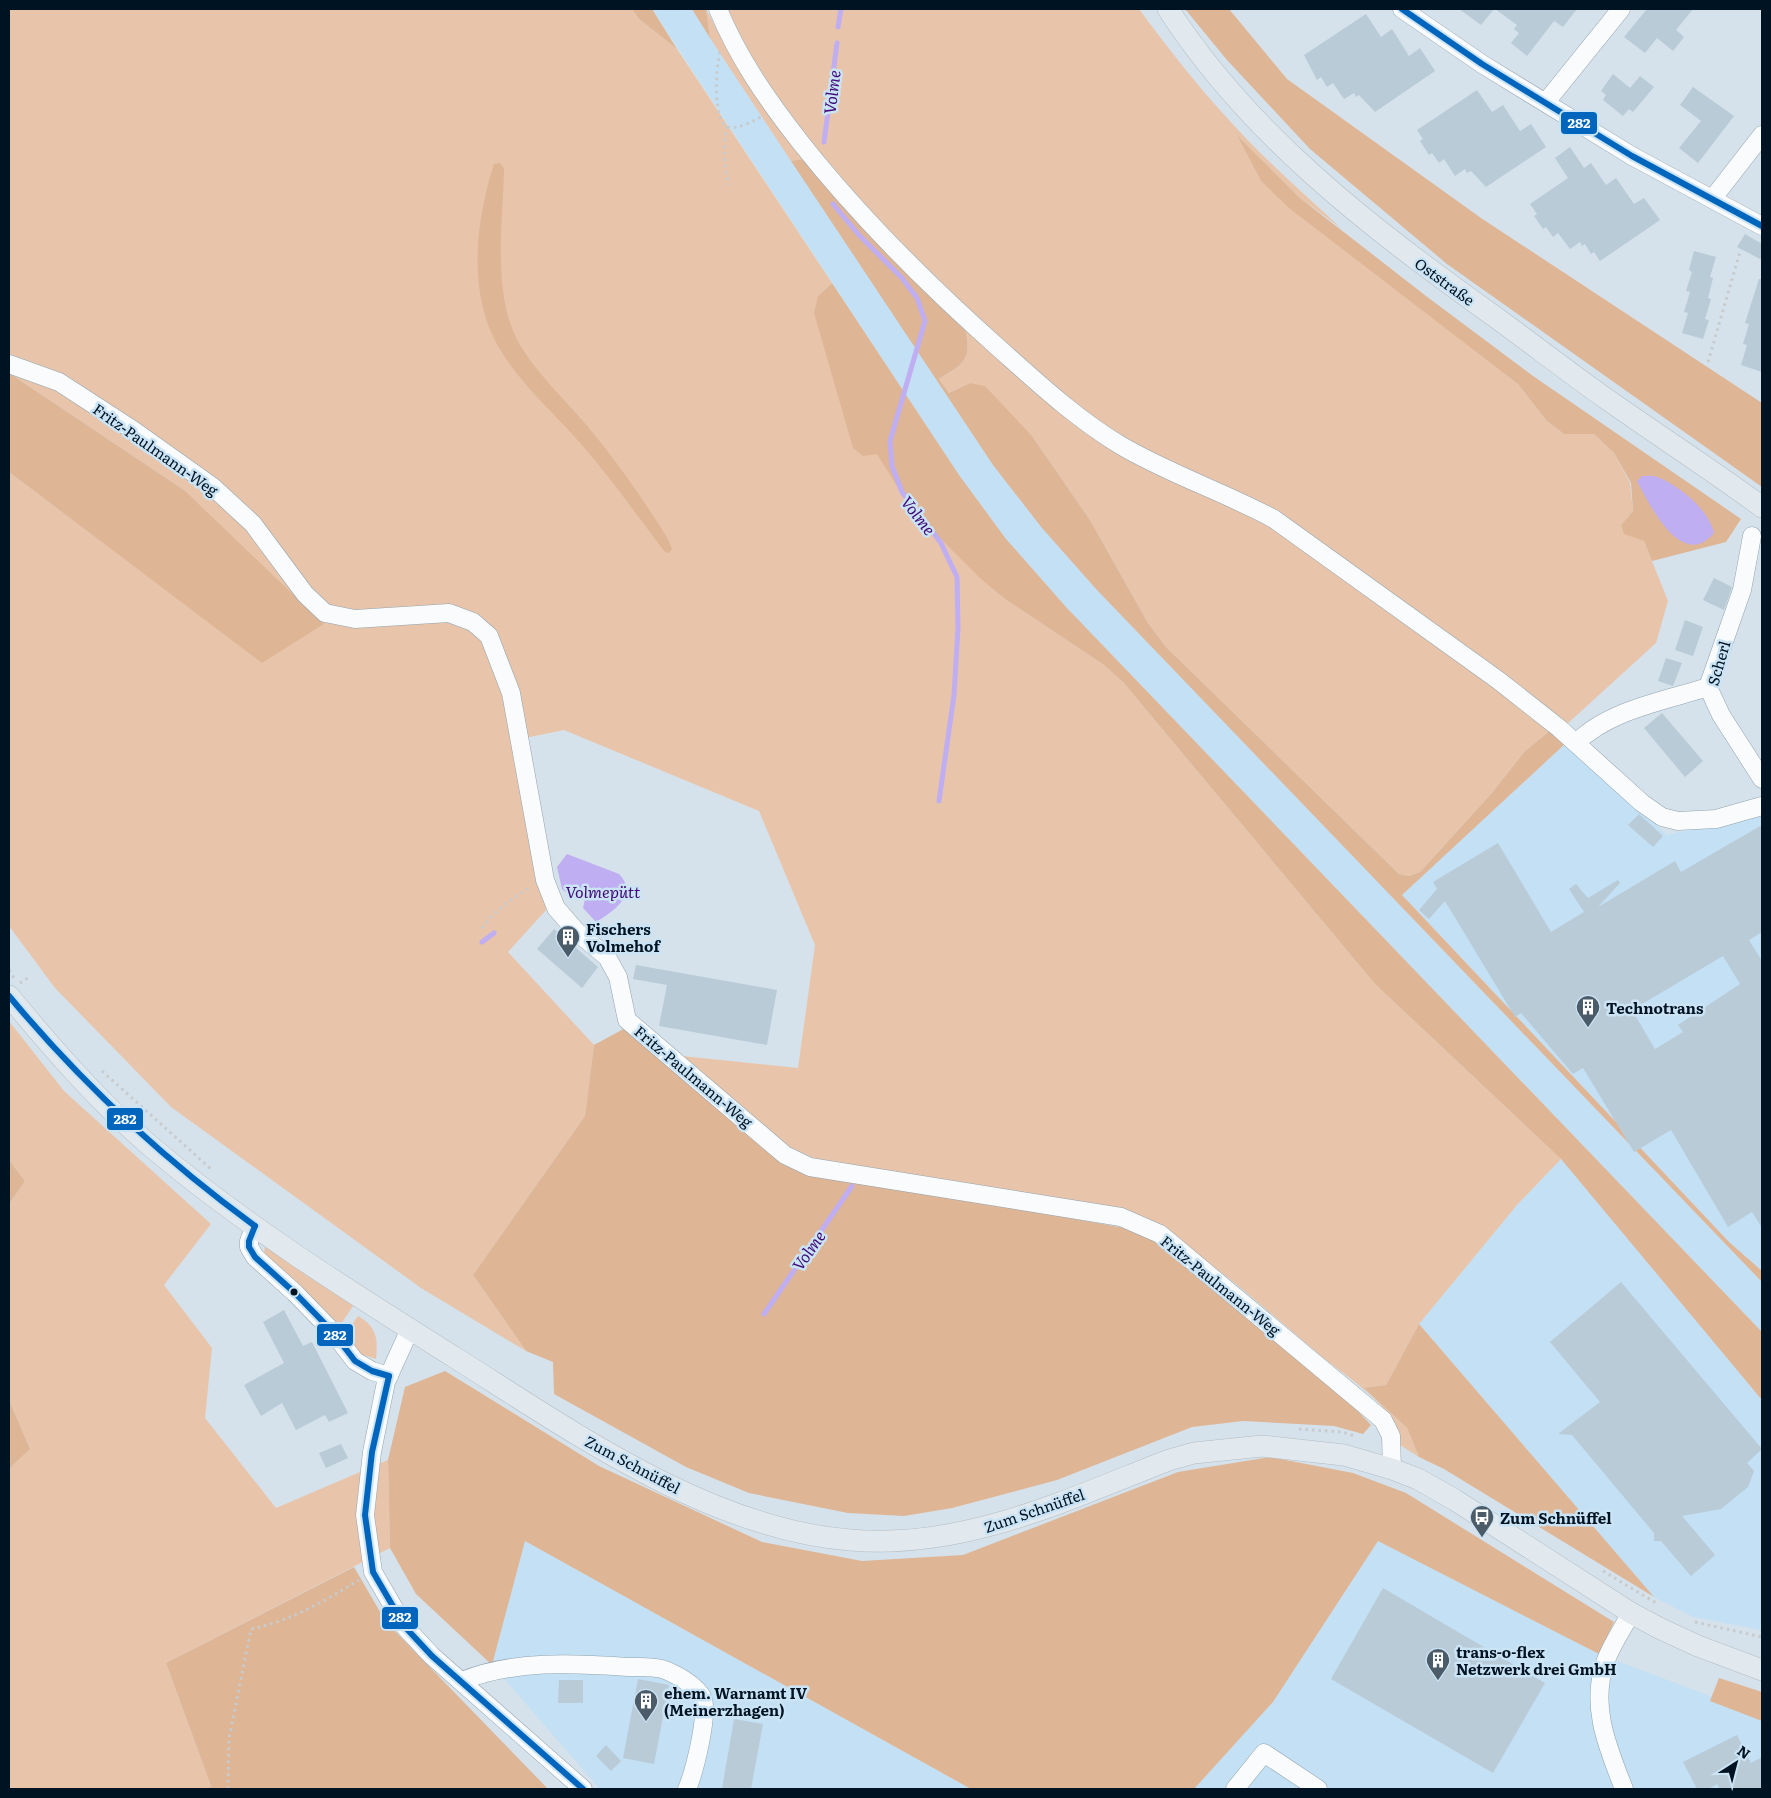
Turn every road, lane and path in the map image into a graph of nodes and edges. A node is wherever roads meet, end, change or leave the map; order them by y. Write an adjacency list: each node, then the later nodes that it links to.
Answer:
1 (718, 9): 5 (street)
2 (1168, 9): 16 (main road, Oststraße)
3 (1402, 9): 6 (street)
4 (1621, 9): 6 (street)
5 (729, 37): 7 (street); 8 (path)
6 (1546, 102): 11 (street)
7 (774, 109): 8 (path); 19 (street)
8 (726, 126): 10 (path)
9 (1762, 135): 11 (street)
10 (730, 186)
11 (1713, 198): 12 (street)
12 (1762, 226)
13 (1740, 252): 14 (path)
14 (1708, 362)
15 (9, 364): 22 (street, Fritz-Paulmann-Weg)
16 (1762, 507)
17 (1752, 536): 18 (street, Scherl)
18 (1708, 687): 19 (street); 20 (street, Scherl)
19 (1576, 743): 21 (street)
20 (1762, 779)
21 (1762, 806)
22 (545, 880): 23 (path); 33 (street, Fritz-Paulmann-Weg)
23 (482, 928)
24 (9, 970): 25 (path)
25 (17, 993): 28 (main road, Zum Schnüffel)
26 (95, 1065): 27 (path)
27 (214, 1171)
28 (256, 1226): 29 (main road, Zum Schnüffel); 30 (street)
29 (410, 1329): 30 (street); 33 (main road, Zum Schnüffel)
30 (389, 1376): 34 (street)
31 (1295, 1429): 32 (path)
32 (1359, 1438)
33 (1392, 1468): 37 (main road, Zum Schnüffel)
34 (373, 1572): 43 (street); 44 (path)
35 (1641, 1594): 36 (path)
36 (1657, 1604)
37 (1631, 1613): 40 (main road, Zum Schnüffel); 49 (street)
38 (1692, 1622): 39 (path)
39 (1762, 1637)
40 (1730, 1658): 41 (main road); 42 (main road, Zum Schnüffel)
41 (1762, 1660)
42 (1762, 1670)
43 (462, 1681): 45 (street); 46 (street)
44 (228, 1789)
45 (583, 1789)
46 (687, 1789)
47 (1235, 1789): 48 (street)
48 (1318, 1789)
49 (1624, 1789)

